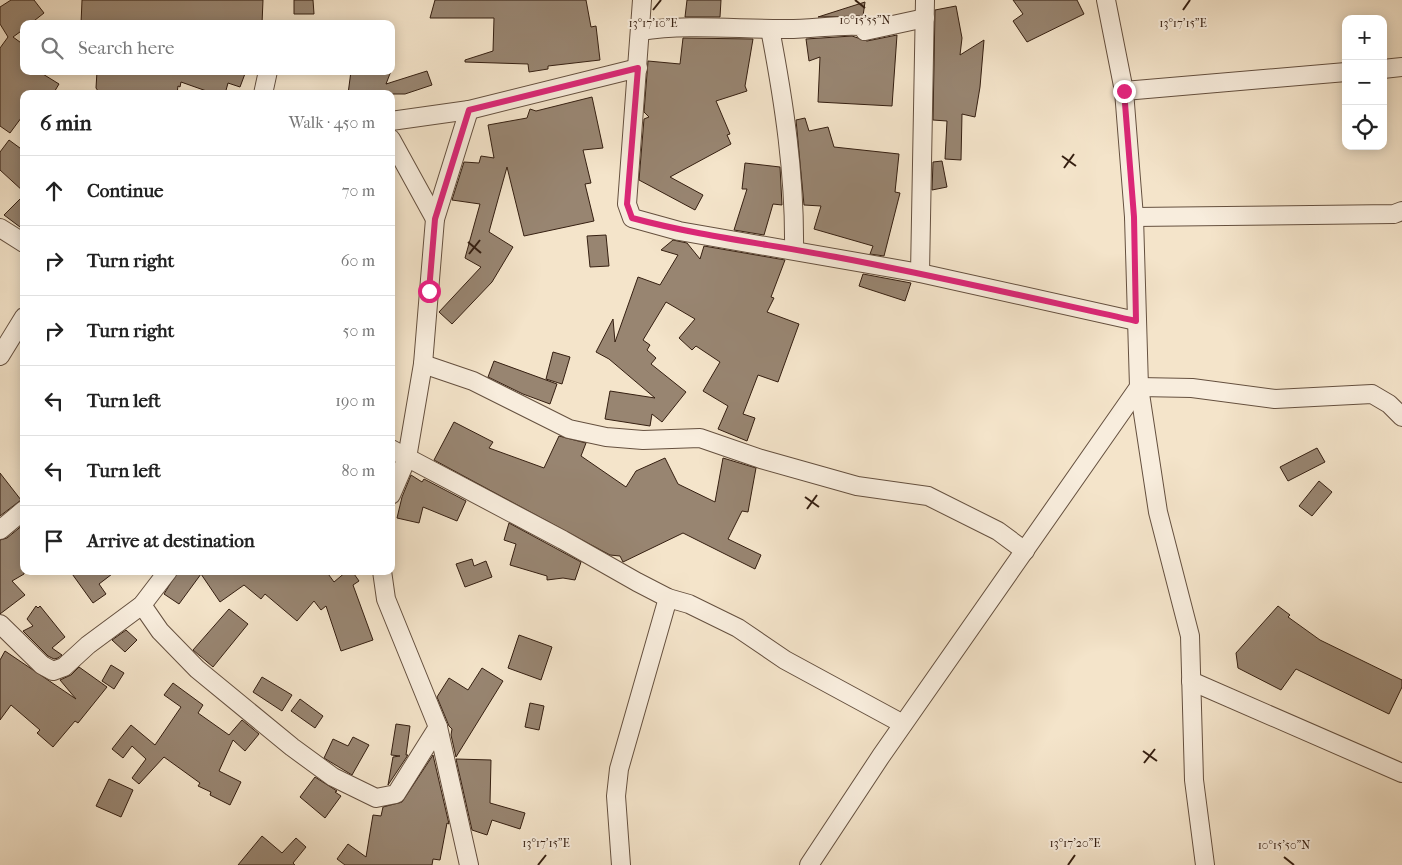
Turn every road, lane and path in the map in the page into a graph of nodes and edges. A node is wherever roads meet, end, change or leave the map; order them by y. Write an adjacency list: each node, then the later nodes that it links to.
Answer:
1 (642, 0): 6 (street)
2 (925, 0): 4 (street)
3 (1106, 0): 13 (street)
4 (925, 18): 5 (street); 23 (street)
5 (770, 29): 6 (street); 22 (street)
6 (640, 31): 8 (street)
7 (1402, 67): 9 (street)
8 (638, 68): 14 (street); 22 (street)
9 (1387, 69)
10 (1342, 72): 13 (street)
11 (267, 75): 12 (street)
12 (264, 90)
13 (1124, 91): 18 (street)
14 (469, 110): 15 (street); 19 (street)
15 (395, 120)
16 (395, 146): 19 (street)
17 (1399, 214): 18 (street)
18 (1134, 217): 24 (street)
19 (435, 219): 27 (street)
20 (0, 228): 21 (street)
21 (20, 241)
22 (794, 249): 23 (street)
23 (920, 273): 24 (street)
24 (1136, 321): 28 (street)
25 (20, 323): 26 (street)
26 (0, 356)
27 (423, 364): 31 (street); 35 (street)
28 (1140, 387): 29 (street); 35 (street); 41 (street)
29 (1402, 417)
30 (395, 451): 31 (street)
31 (407, 458): 32 (street); 38 (street)
32 (395, 486)
33 (20, 513): 34 (street)
34 (0, 530)
35 (1025, 551): 42 (street)
36 (165, 575): 39 (street)
37 (383, 575): 43 (street)
38 (668, 598): 42 (street); 46 (street)
39 (142, 605): 40 (street); 43 (street)
40 (0, 624)
41 (1191, 681): 44 (street); 48 (street)
42 (903, 724): 47 (street)
43 (438, 727): 45 (street)
44 (1402, 773)
45 (470, 865)
46 (621, 865)
47 (809, 865)
48 (1205, 865)

